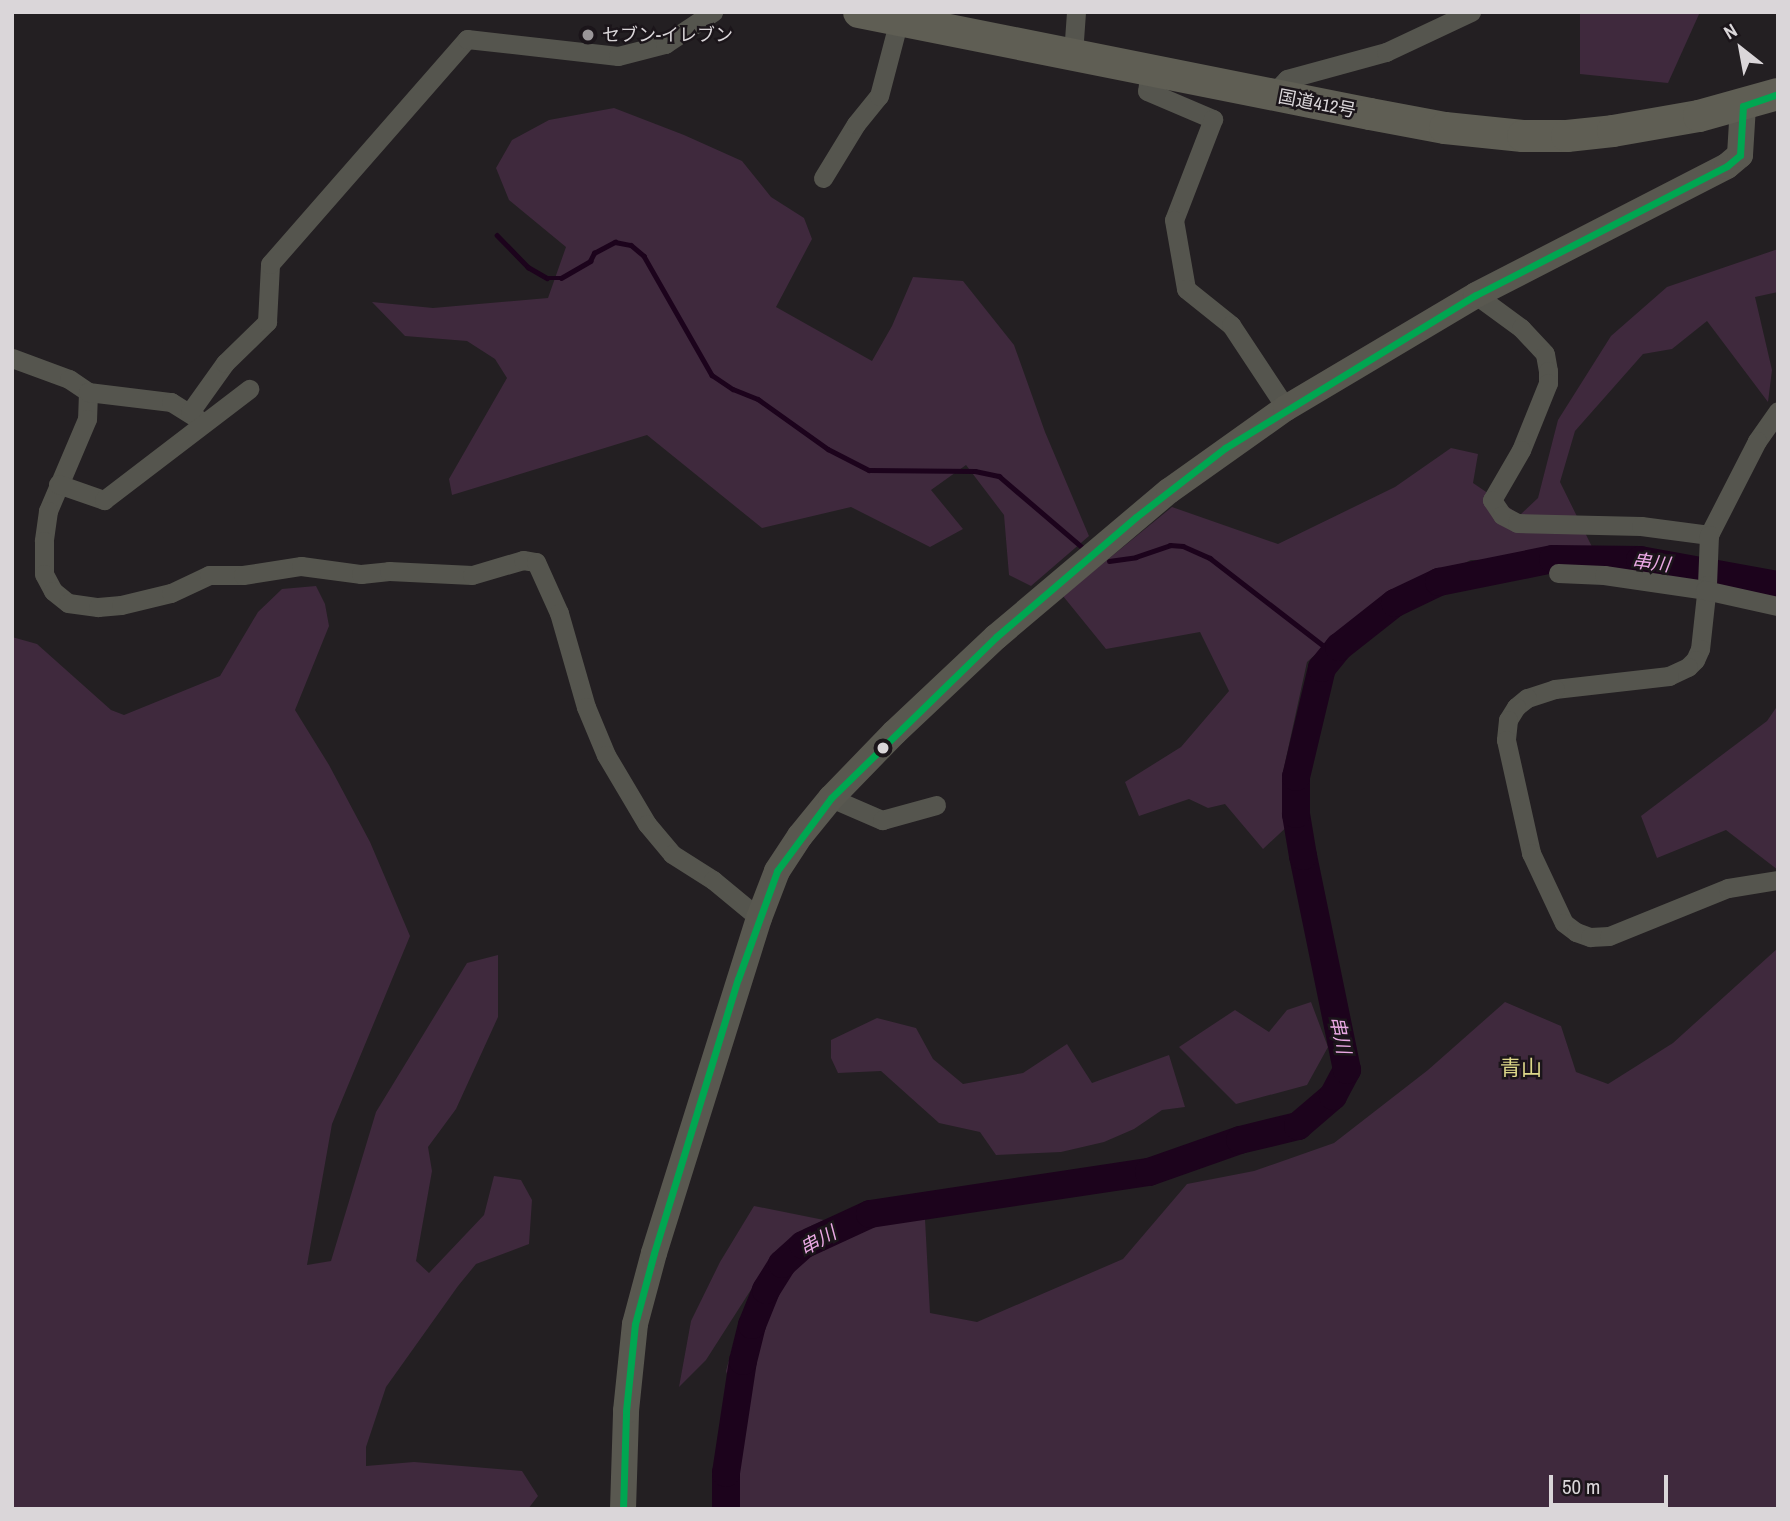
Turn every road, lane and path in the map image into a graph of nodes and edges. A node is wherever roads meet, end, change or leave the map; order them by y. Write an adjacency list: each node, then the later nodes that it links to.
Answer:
1 (713, 12): 18 (street)
2 (859, 12): 5 (highway, 国道412号)
3 (1076, 12): 6 (street)
4 (1471, 12): 9 (street)
5 (899, 20): 6 (highway, 国道412号); 11 (street)
6 (1073, 54): 7 (highway, 国道412号)
7 (1150, 68): 9 (highway, 国道412号); 16 (street)
8 (1778, 94): 10 (highway, 国道412号)
9 (1272, 95): 10 (highway, 国道412号)
10 (1743, 106): 12 (main road)
11 (823, 178)
12 (1476, 295): 16 (main road); 20 (street)
13 (12, 359): 15 (street)
14 (249, 389): 18 (street)
15 (88, 392): 18 (street); 19 (street)
16 (1286, 408): 24 (main road)
17 (1778, 411): 20 (street)
18 (197, 418): 19 (street)
19 (58, 484): 27 (street)
20 (1709, 541): 22 (street)
21 (1558, 573): 22 (street)
22 (1706, 587): 23 (street); 26 (street)
23 (1778, 606)
24 (831, 798): 25 (street); 27 (main road)
25 (936, 805)
26 (1778, 880)
27 (759, 918): 28 (main road)
28 (623, 1509)

